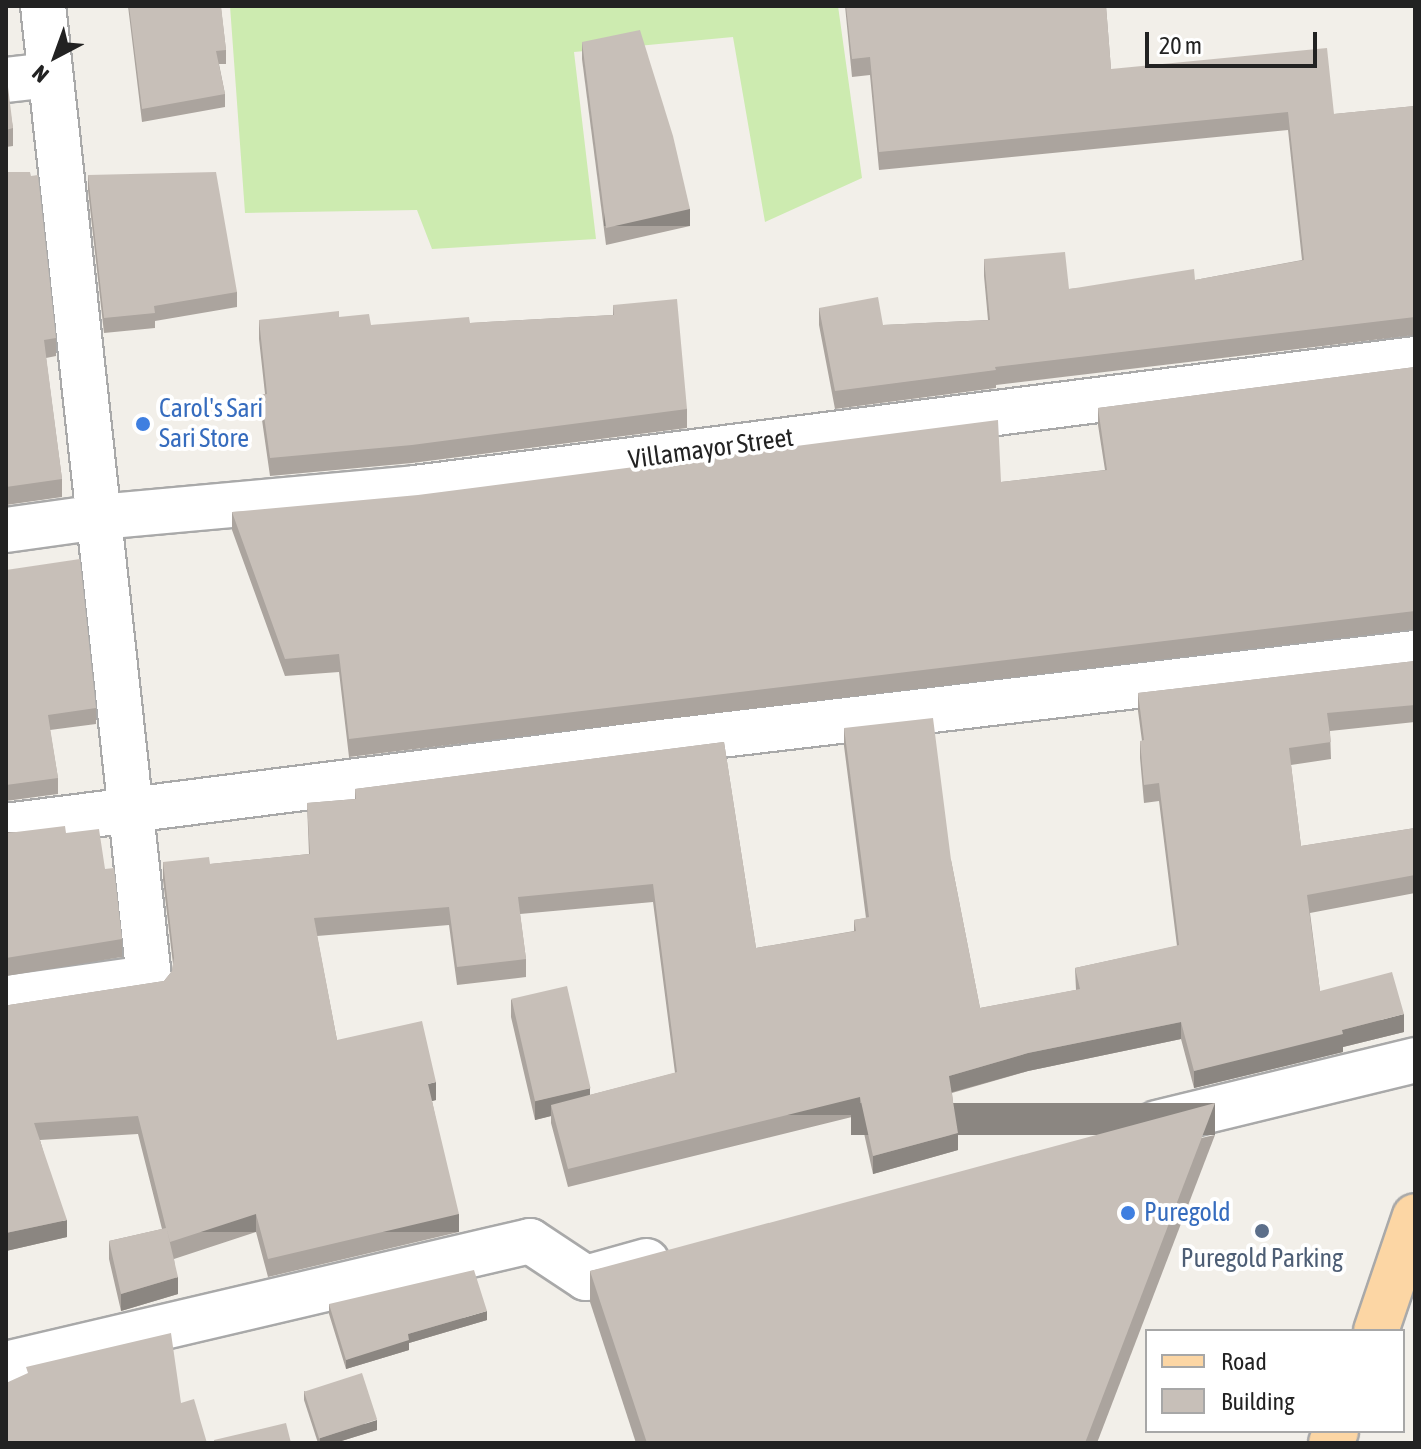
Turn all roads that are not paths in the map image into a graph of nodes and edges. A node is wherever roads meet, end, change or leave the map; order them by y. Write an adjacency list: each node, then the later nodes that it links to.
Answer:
1 (43, 6): 2 (street)
2 (49, 75): 3 (street); 5 (street)
3 (6, 80)
4 (1415, 359): 5 (street, Villamayor Street)
5 (99, 517): 6 (street, Villamayor Street); 8 (street)
6 (6, 530)
7 (1415, 653): 8 (street)
8 (129, 810): 9 (street); 10 (street)
9 (6, 826)
10 (6, 998)
11 (1415, 1060): 12 (street)
12 (1117, 1133)
13 (1415, 1216): 15 (main road)
14 (692, 1249): 16 (street)
15 (1377, 1329)
16 (6, 1364)

